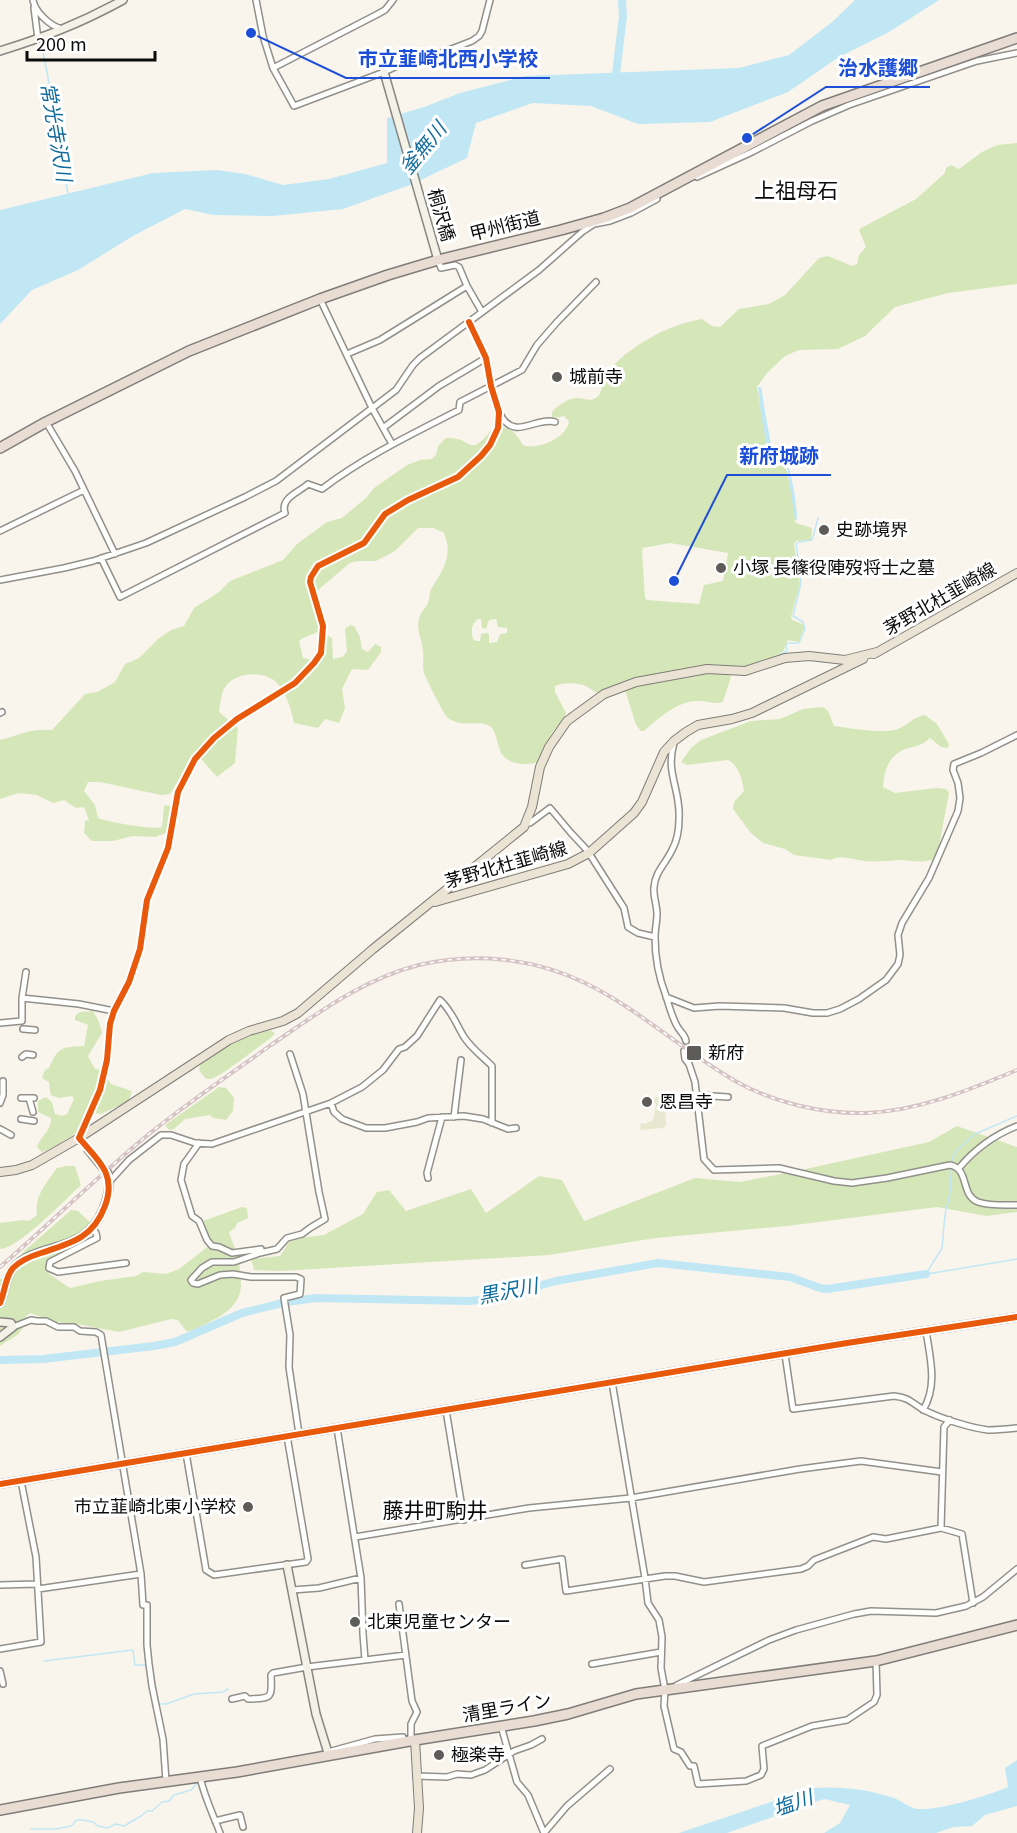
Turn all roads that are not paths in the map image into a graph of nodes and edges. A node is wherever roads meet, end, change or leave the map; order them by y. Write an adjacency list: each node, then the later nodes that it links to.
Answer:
1 (123, 0): 6 (street)
2 (256, 0): 11 (street)
3 (393, 0): 11 (street)
4 (490, 0): 12 (street)
5 (33, 3): 6 (street); 8 (street)
6 (64, 30): 8 (street)
7 (1017, 38): 13 (highway, 甲州街道)
8 (38, 39): 9 (street)
9 (0, 51)
10 (1017, 53): 13 (street)
11 (273, 68): 12 (street)
12 (385, 76): 15 (street, 桐沢橋)
13 (695, 173): 14 (highway, 甲州街道)
14 (655, 195): 15 (highway, 甲州街道); 19 (street)
15 (437, 258): 17 (street); 18 (highway, 甲州街道)
16 (596, 282): 23 (street)
17 (467, 286): 19 (street); 21 (street)
18 (320, 299): 21 (street); 26 (highway, 甲州街道)
19 (482, 312): 20 (street)
20 (469, 322): 22 (street); 24 (street)
21 (347, 354): 24 (street)
22 (486, 358): 23 (street); 28 (street)
23 (491, 386): 25 (street); 29 (street)
24 (372, 408): 28 (street); 34 (street)
25 (500, 412): 27 (street); 33 (street)
26 (46, 422): 30 (highway, 甲州街道); 31 (street)
27 (555, 422)
28 (383, 428): 29 (street)
29 (392, 444): 35 (street)
30 (0, 448)
31 (84, 490): 32 (street); 34 (street)
32 (0, 531)
33 (364, 543)
34 (115, 554): 35 (street)
35 (101, 558): 38 (street)
36 (313, 573): 49 (street)
37 (1017, 573): 39 (main road, 茅野北杜韮崎線)
38 (0, 580)
39 (877, 652): 41 (main road, 茅野北杜韮崎線); 42 (main road, 茅野北杜韮崎線)
40 (1017, 735): 47 (street)
41 (674, 741): 43 (main road, 茅野北杜韮崎線); 45 (street)
42 (527, 823): 43 (street); 44 (main road, 茅野北杜韮崎線)
43 (590, 853): 44 (main road, 茅野北杜韮崎線); 45 (street)
44 (426, 906): 76 (main road, 茅野北杜韮崎線)
45 (655, 937): 47 (street)
46 (26, 972): 48 (street)
47 (666, 997): 53 (street)
48 (22, 998): 49 (street); 50 (street)
49 (114, 1011): 76 (street)
50 (0, 1023)
51 (23, 1029): 52 (street)
52 (35, 1030)
53 (686, 1041)
54 (684, 1051): 60 (street)
55 (33, 1054): 57 (street)
56 (290, 1054): 66 (street)
57 (22, 1057)
58 (461, 1060): 68 (street)
59 (3, 1081): 63 (street)
60 (696, 1095): 61 (street); 78 (street)
61 (728, 1097)
62 (21, 1098): 65 (street)
63 (0, 1103)
64 (331, 1103): 66 (street); 67 (street); 71 (street)
65 (33, 1112)
66 (306, 1113): 77 (street); 84 (street)
67 (442, 1117): 68 (street); 81 (street)
68 (454, 1117): 71 (street)
69 (21, 1119): 70 (street)
70 (34, 1121)
71 (492, 1123): 73 (street)
72 (1017, 1126): 78 (street)
73 (516, 1128)
74 (0, 1129): 75 (street)
75 (11, 1136)
76 (78, 1138): 79 (main road, 茅野北杜韮崎線); 80 (street, bridge)
77 (199, 1143): 80 (street); 84 (street)
78 (959, 1168): 82 (street)
79 (0, 1172)
80 (109, 1178): 83 (street)
81 (428, 1178)
82 (1017, 1204)
83 (93, 1229): 85 (street); 86 (street)
84 (268, 1252): 99 (street)
85 (126, 1263)
86 (0, 1303)
87 (1017, 1317): 90 (street)
88 (0, 1322): 89 (street)
89 (13, 1327): 91 (street); 102 (street)
90 (926, 1332): 92 (street); 95 (street)
91 (0, 1337)
92 (785, 1354): 93 (street); 95 (street)
93 (612, 1382): 94 (street); 106 (street)
94 (446, 1410): 97 (street); 107 (street)
95 (923, 1410): 96 (street)
96 (950, 1420): 98 (street); 103 (street)
97 (337, 1428): 99 (street); 109 (street)
98 (1017, 1428)
99 (299, 1434): 100 (street)
100 (287, 1436): 101 (street); 110 (street)
101 (186, 1453): 102 (street); 110 (street)
102 (122, 1463): 104 (street); 113 (street)
103 (942, 1472): 106 (street); 108 (street)
104 (21, 1480): 105 (street); 117 (street)
105 (0, 1484)
106 (631, 1498): 107 (street); 115 (street)
107 (464, 1520): 109 (street)
108 (941, 1528): 115 (street); 119 (street)
109 (355, 1537): 114 (street)
110 (287, 1565): 118 (street)
111 (525, 1565): 115 (street)
112 (1017, 1569): 119 (street)
113 (141, 1574): 117 (street); 141 (street)
114 (361, 1578): 118 (street); 125 (street)
115 (645, 1578): 123 (street)
116 (0, 1585): 117 (street)
117 (37, 1587): 122 (street)
118 (292, 1590): 128 (street)
119 (973, 1603): 131 (street)
120 (399, 1605): 124 (street)
121 (1017, 1625): 126 (highway, 清里ライン)
122 (0, 1649)
123 (661, 1652): 127 (street); 131 (street)
124 (406, 1655): 125 (street); 134 (street)
125 (365, 1660): 128 (street)
126 (876, 1661): 131 (highway, 清里ライン); 131 (street)
127 (592, 1664)
128 (307, 1667): 132 (street); 136 (street)
129 (0, 1671): 130 (street)
130 (3, 1684)
131 (667, 1689): 133 (highway, 清里ライン)
132 (232, 1699)
133 (501, 1726): 134 (highway, 清里ライン); 137 (street)
134 (410, 1739): 136 (highway, 清里ライン); 139 (main road)
135 (542, 1739): 137 (street)
136 (329, 1754): 140 (highway, 清里ライン)
137 (508, 1754): 139 (street); 147 (street)
138 (610, 1769): 147 (street)
139 (416, 1776): 146 (main road)
140 (200, 1777): 141 (highway, 清里ライン); 143 (street)
141 (166, 1781): 142 (highway, 清里ライン)
142 (0, 1810)
143 (216, 1821): 144 (street); 145 (street)
144 (243, 1827)
145 (220, 1833)
146 (417, 1833)
147 (544, 1833)

